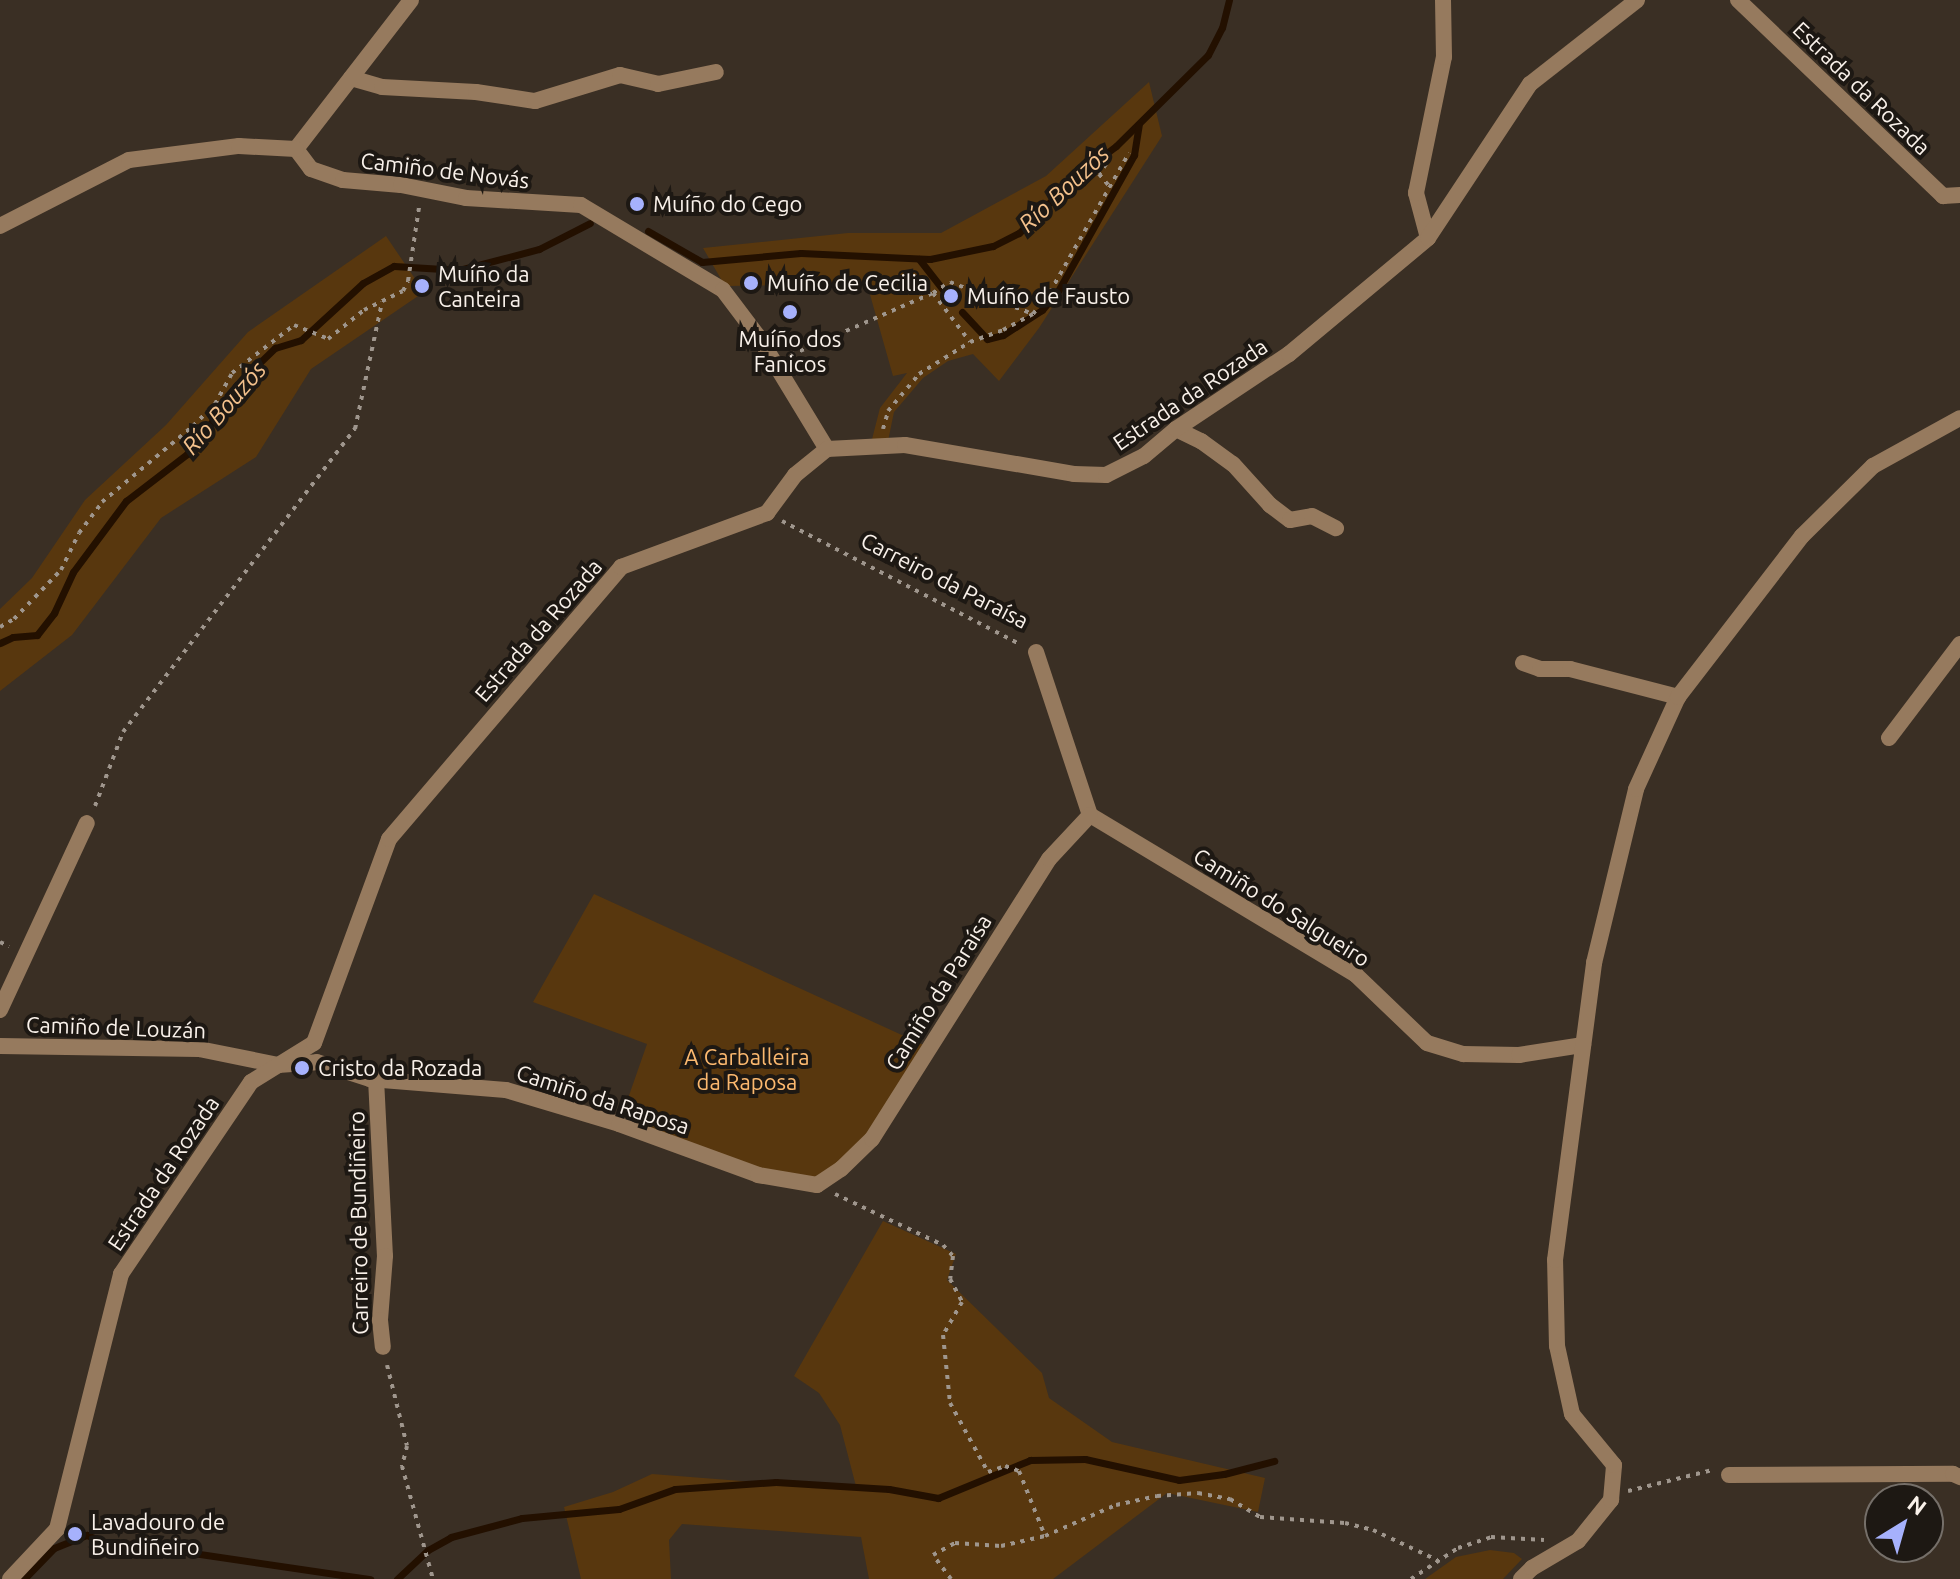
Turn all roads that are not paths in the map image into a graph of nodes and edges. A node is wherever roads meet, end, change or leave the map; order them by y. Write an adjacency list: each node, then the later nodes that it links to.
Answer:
1 (411, 0): 6 (street)
2 (1443, 0): 10 (street)
3 (1637, 0): 10 (street, Estrada da Rozada)
4 (1738, 0): 8 (street, Estrada da Rozada)
5 (716, 72): 6 (street)
6 (351, 78): 7 (street)
7 (296, 149): 9 (street); 13 (street, Camiño de Novás)
8 (1960, 195)
9 (0, 226)
10 (1428, 238): 12 (street, Estrada da Rozada)
11 (1960, 418): 18 (street)
12 (1176, 429): 13 (street, Estrada da Rozada); 14 (street)
13 (827, 449): 25 (street, Estrada da Rozada)
14 (1336, 528)
15 (1960, 644): 19 (street)
16 (1036, 652): 20 (street, Carreiro da Paraísa)
17 (1523, 663): 18 (street)
18 (1678, 697): 23 (street)
19 (1889, 738)
20 (1090, 815): 23 (street, Camiño do Salgueiro); 27 (street, Camiño da Paraísa)
21 (87, 823): 22 (street, Camiño de Louzán)
22 (0, 1010)
23 (1583, 1045): 32 (street)
24 (0, 1046): 25 (street, Camiño de Louzán)
25 (278, 1065): 26 (street, Camiño da Raposa); 31 (street, Estrada da Rozada)
26 (376, 1079): 27 (street, Camiño da Raposa); 28 (street, Carreiro de Bundiñeiro)
27 (817, 1185)
28 (383, 1347)
29 (1729, 1475): 30 (street)
30 (1960, 1477)
31 (10, 1579)
32 (1521, 1579)

